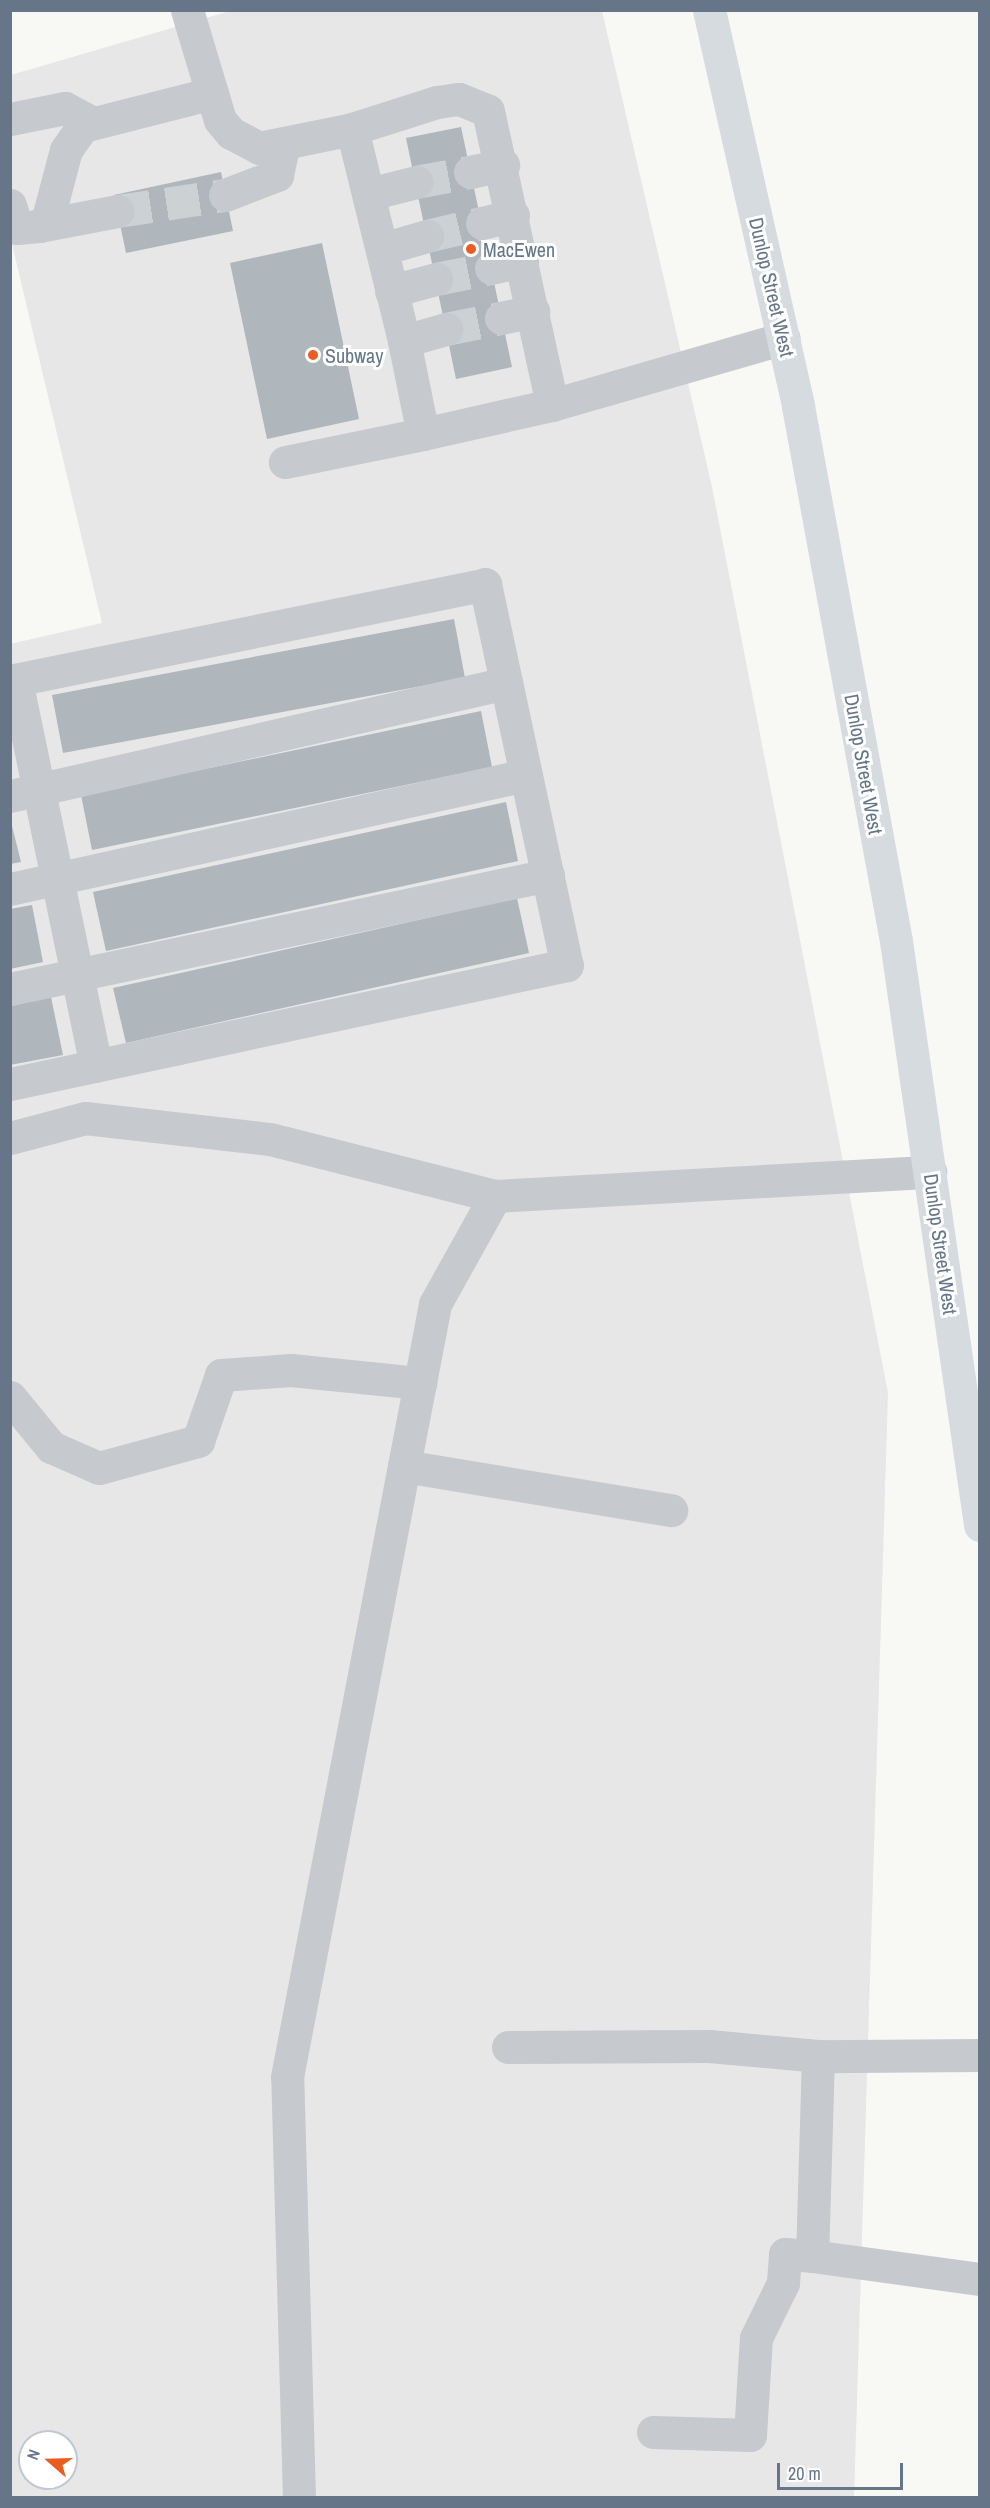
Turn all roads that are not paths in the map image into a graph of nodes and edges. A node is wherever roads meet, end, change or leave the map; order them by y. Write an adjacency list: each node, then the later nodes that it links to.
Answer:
1 (187, 10): 3 (lane)
2 (709, 10): 27 (main road, Dunlop Street West)
3 (212, 93): 5 (lane); 7 (lane)
4 (10, 119): 5 (lane)
5 (93, 123): 17 (lane)
6 (352, 129): 7 (lane); 8 (lane); 11 (lane)
7 (284, 146): 12 (lane)
8 (503, 165): 9 (lane); 15 (lane)
9 (470, 171)
10 (416, 182): 11 (lane)
11 (369, 194): 19 (lane)
12 (225, 195)
13 (10, 205): 17 (lane)
14 (118, 212): 17 (lane)
15 (513, 215): 16 (lane); 20 (lane)
16 (482, 223)
17 (39, 226)
18 (427, 236): 19 (lane)
19 (382, 249): 23 (lane)
20 (522, 261): 21 (lane); 24 (lane)
21 (491, 268)
22 (436, 279): 23 (lane)
23 (391, 291): 28 (lane)
24 (532, 311): 25 (lane); 29 (lane)
25 (501, 318)
26 (446, 329): 28 (lane)
27 (784, 338): 29 (lane); 44 (main road, Dunlop Street West)
28 (404, 341): 30 (lane)
29 (552, 405): 30 (lane)
30 (423, 434): 31 (lane)
31 (285, 462)
32 (13, 680): 33 (lane); 35 (lane)
33 (506, 682): 34 (lane); 35 (lane)
34 (526, 775): 36 (lane); 37 (lane)
35 (24, 793): 37 (lane)
36 (548, 875): 39 (lane); 41 (lane)
37 (57, 879): 38 (lane); 39 (lane)
38 (10, 889)
39 (77, 975): 40 (lane); 41 (lane)
40 (10, 989)
41 (96, 1066): 42 (lane)
42 (10, 1084)
43 (10, 1138): 45 (lane)
44 (930, 1172): 45 (lane); 46 (main road, Dunlop Street West)
45 (495, 1196): 47 (lane)
46 (970, 1380): 51 (main road, Dunlop Street West)
47 (420, 1383): 48 (lane); 49 (lane)
48 (10, 1397)
49 (404, 1466): 50 (lane); 58 (lane)
50 (671, 1510)
51 (980, 1525)
52 (508, 2047): 53 (lane)
53 (818, 2055): 54 (lane); 55 (lane)
54 (980, 2055)
55 (812, 2256): 56 (lane); 57 (lane)
56 (980, 2278)
57 (653, 2432)
58 (298, 2498)

